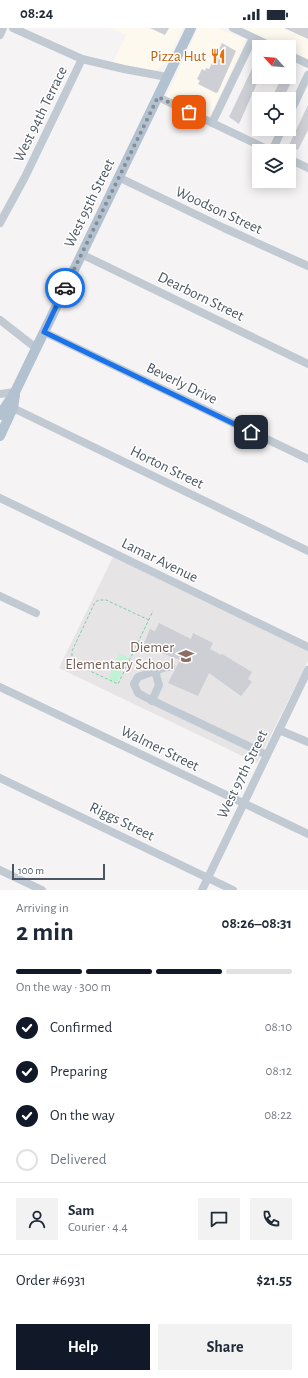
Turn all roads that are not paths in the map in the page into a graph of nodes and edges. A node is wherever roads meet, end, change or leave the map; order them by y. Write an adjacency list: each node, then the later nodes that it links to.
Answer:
1 (3, 28): 5 (street)
2 (13, 28): 8 (street)
3 (191, 28): 12 (main road, West 95th Street)
4 (233, 28): 6 (street)
5 (0, 35)
6 (253, 38): 7 (street); 15 (street)
7 (257, 40)
8 (82, 58): 12 (street); 20 (street, West 94th Terrace)
9 (296, 58): 10 (street)
10 (308, 64)
11 (308, 76): 14 (street)
12 (168, 77): 13 (main road, West 95th Street)
13 (158, 97): 15 (street); 19 (main road, West 95th Street)
14 (296, 101)
15 (212, 123): 16 (street)
16 (256, 144)
17 (296, 162): 18 (street)
18 (308, 168)
19 (118, 177): 21 (main road, West 95th Street); 22 (street, Woodson Street)
20 (0, 223)
21 (81, 254): 24 (main road, West 95th Street); 26 (street, Dearborn Street)
22 (308, 266)
23 (0, 320): 25 (street)
24 (44, 332): 25 (main road, West 95th Street); 32 (street, Beverly Drive)
25 (36, 348): 27 (main road, West 95th Street)
26 (308, 364)
27 (15, 392): 28 (street); 29 (main road, West 95th Street); 30 (main road, West 95th Street)
28 (0, 394)
29 (13, 408): 31 (main road, West 95th Street); 34 (street, Horton Street)
30 (0, 415)
31 (0, 436)
32 (308, 459)
33 (0, 498): 37 (street, Lamar Avenue)
34 (308, 550)
35 (0, 596): 36 (street)
36 (36, 613)
37 (308, 646)
38 (171, 667): 40 (street)
39 (308, 670): 43 (street, West 97th Street)
40 (155, 671): 42 (street); 42 (street)
41 (0, 687): 47 (street, Walmer Street)
42 (152, 700): 45 (street)
43 (279, 730): 44 (street); 45 (street, West 97th Street)
44 (308, 742)
45 (267, 755): 47 (street, West 97th Street)
46 (0, 778): 50 (street, Riggs Street)
47 (244, 804): 48 (street, Walmer Street); 50 (street, West 97th Street)
48 (308, 834)
49 (0, 870): 51 (street)
50 (208, 878): 52 (street, West 97th Street); 53 (street, Riggs Street)
51 (42, 890)
52 (202, 890)
53 (233, 890)

